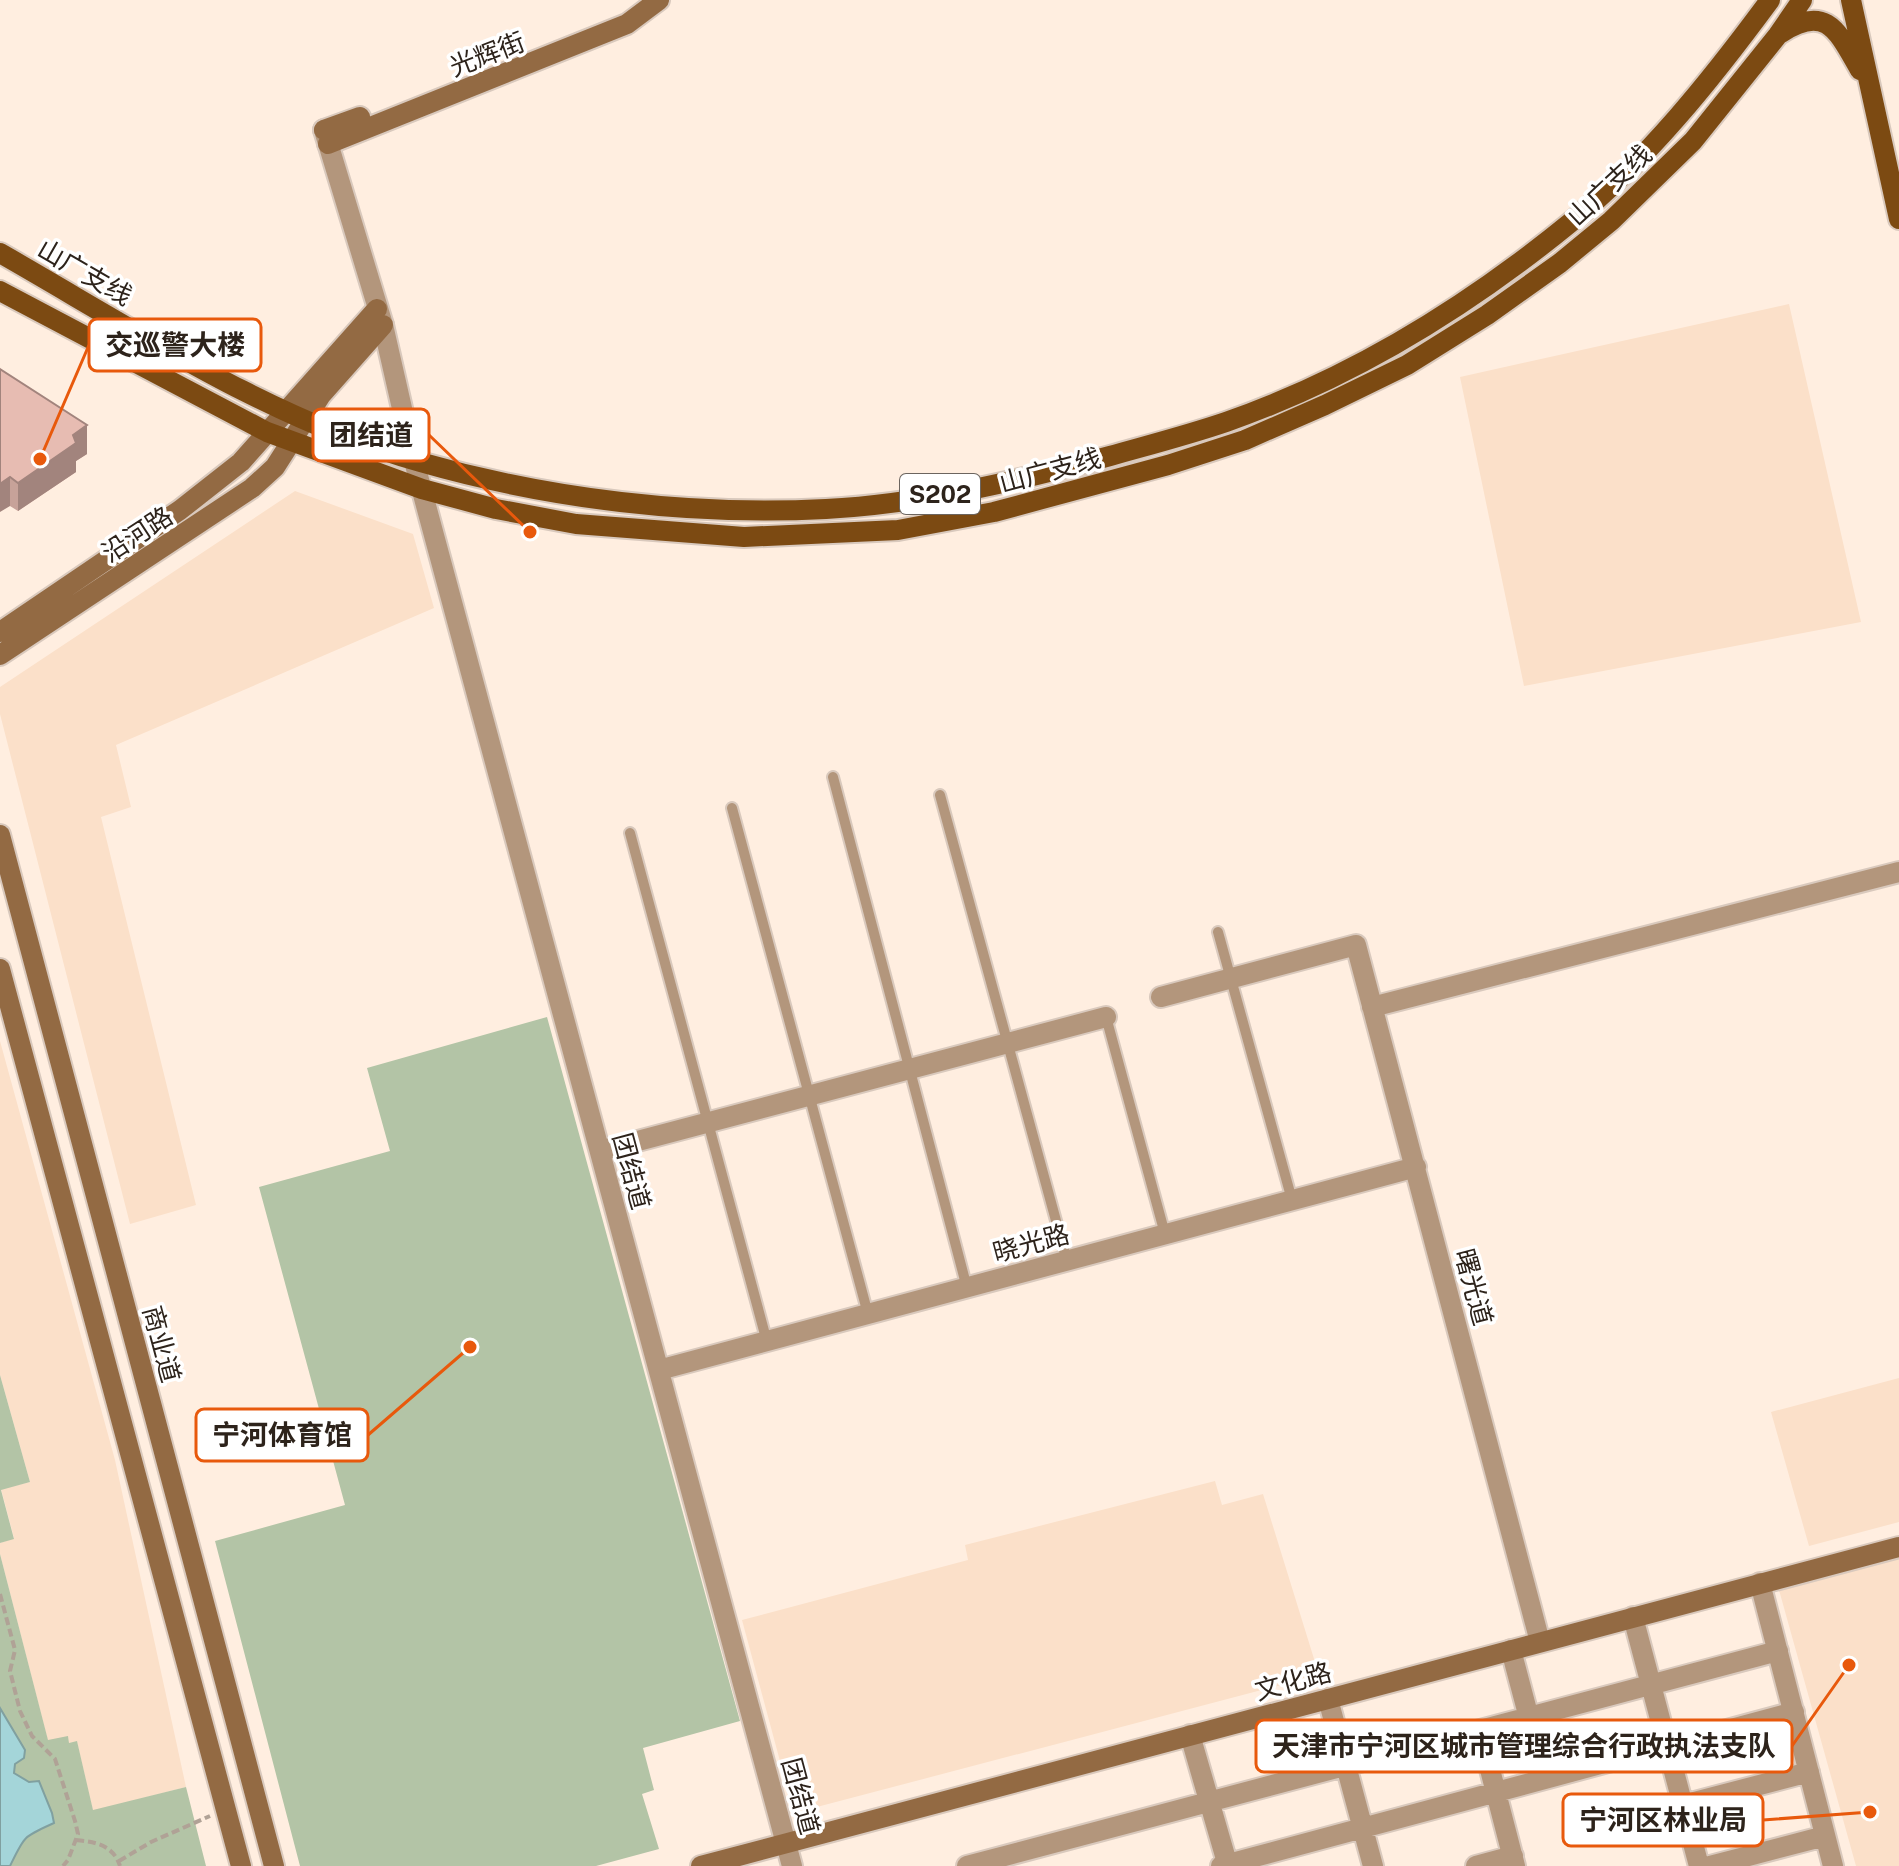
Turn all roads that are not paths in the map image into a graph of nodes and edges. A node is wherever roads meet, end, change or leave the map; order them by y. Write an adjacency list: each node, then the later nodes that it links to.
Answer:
1 (641, 0): 8 (main road, 光辉街)
2 (659, 0): 8 (main road, 光辉街)
3 (1770, 0): 17 (main road, 山广支线 / S202)
4 (1802, 0): 6 (main road, 山广支线 / S202)
5 (1851, 0): 7 (main road)
6 (1778, 35): 7 (main road); 18 (main road, 山广支线 / S202)
7 (1870, 88): 9 (main road)
8 (326, 137): 12 (street, 团结道)
9 (1899, 219)
10 (0, 253): 13 (main road, 山广支线 / S202)
11 (0, 291): 15 (main road, 山广支线 / S202)
12 (380, 317): 13 (main road, 沿河路); 14 (main road); 17 (street, 团结道)
13 (284, 411): 14 (main road, 山广支线 / S202); 15 (main road, 沿河路)
14 (305, 420): 16 (main road); 17 (main road, 山广支线 / S202)
15 (267, 432): 16 (main road, 山广支线 / S202); 19 (main road, 沿河路)
16 (291, 443): 18 (main road, 山广支线 / S202); 20 (main road, 沿河路)
17 (414, 461): 18 (street, 团结道)
18 (422, 489): 37 (street, 团结道)
19 (0, 632)
20 (0, 655)
21 (833, 777): 34 (lane)
22 (940, 795): 33 (lane)
23 (732, 808): 35 (lane)
24 (630, 833): 36 (lane)
25 (0, 835): 70 (main road, 商业道)
26 (1899, 872): 31 (street)
27 (1218, 932): 29 (lane)
28 (0, 969): 69 (main road)
29 (1231, 978): 30 (street); 31 (street, 曙光道); 39 (lane)
30 (1161, 997)
31 (1372, 1007): 38 (street, 曙光道)
32 (1106, 1017): 33 (street); 40 (lane)
33 (1008, 1042): 34 (street); 41 (lane)
34 (909, 1069): 35 (street); 42 (lane)
35 (809, 1095): 36 (street); 43 (lane)
36 (708, 1122): 37 (street); 44 (lane)
37 (600, 1151): 45 (street, 团结道)
38 (1416, 1167): 39 (street, 晓光路); 49 (street, 曙光道)
39 (1292, 1200): 40 (street, 晓光路)
40 (1165, 1234): 41 (street, 晓光路)
41 (1067, 1261): 42 (street, 晓光路)
42 (967, 1288): 43 (street, 晓光路)
43 (868, 1314): 44 (street, 晓光路)
44 (767, 1342): 45 (street, 晓光路)
45 (659, 1370): 66 (street, 团结道)
46 (1899, 1547): 47 (main road, 文化路)
47 (1760, 1583): 48 (main road, 文化路); 51 (street)
48 (1633, 1617): 49 (main road, 文化路); 52 (street)
49 (1540, 1642): 50 (main road, 文化路)
50 (1511, 1650): 53 (main road, 文化路); 55 (street)
51 (1778, 1651): 52 (street); 54 (street)
52 (1651, 1685): 55 (street); 58 (street)
53 (1328, 1699): 57 (main road, 文化路); 59 (street)
54 (1794, 1712): 58 (street); 60 (street)
55 (1529, 1718): 56 (street)
56 (1480, 1731): 59 (street); 61 (street)
57 (1190, 1735): 62 (street); 66 (main road, 文化路)
58 (1667, 1746): 61 (street); 63 (street)
59 (1346, 1766): 62 (street); 64 (street)
60 (1809, 1772): 63 (street); 65 (street)
61 (1496, 1792): 64 (street); 67 (street)
62 (1210, 1802): 68 (street); 73 (street)
63 (1683, 1805): 76 (street)
64 (1362, 1828): 68 (street); 74 (street)
65 (1825, 1836): 77 (street); 78 (street)
66 (787, 1843): 71 (main road, 文化路); 72 (street, 团结道)
67 (1514, 1861): 75 (street)
68 (1226, 1865)
69 (241, 1866)
70 (274, 1866)
71 (701, 1866)
72 (792, 1866)
73 (967, 1866)
74 (1373, 1866)
75 (1476, 1866)
76 (1699, 1866)
77 (1710, 1866)
78 (1833, 1866)

